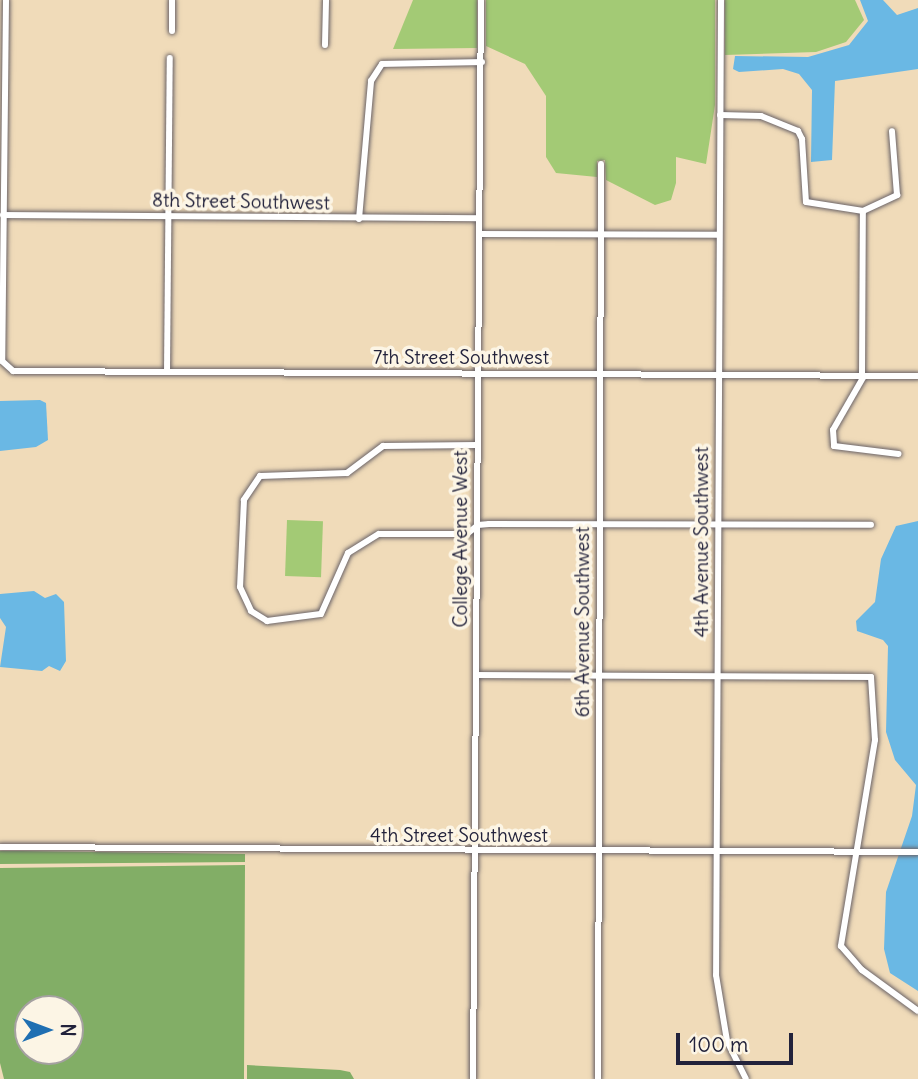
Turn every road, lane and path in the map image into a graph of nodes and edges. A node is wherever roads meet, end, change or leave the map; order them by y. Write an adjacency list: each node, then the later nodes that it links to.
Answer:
1 (6, 0): 14 (street)
2 (172, 0): 6 (street)
3 (326, 0): 7 (street)
4 (481, 0): 9 (street, College Avenue West)
5 (721, 0): 10 (street, 4th Avenue Southwest)
6 (172, 31)
7 (325, 45)
8 (170, 58): 15 (street)
9 (482, 62): 16 (street, College Avenue West); 17 (street)
10 (720, 115): 13 (street); 20 (street, 4th Avenue Southwest)
11 (892, 131): 13 (street)
12 (601, 164): 19 (street, 6th Avenue Southwest)
13 (863, 211): 25 (street)
14 (3, 215): 15 (street, 8th Street Southwest); 21 (street, 7th Street Southwest)
15 (167, 216): 17 (street, 8th Street Southwest); 21 (street)
16 (479, 218): 17 (street, 8th Street Southwest); 18 (street, College Avenue West)
17 (359, 219)
18 (479, 234): 19 (street); 22 (street, College Avenue West)
19 (601, 234): 20 (street); 23 (street, 6th Avenue Southwest)
20 (719, 235): 24 (street, 4th Avenue Southwest)
21 (167, 372): 22 (street, 7th Street Southwest)
22 (478, 374): 23 (street, 7th Street Southwest); 27 (street, College Avenue West)
23 (600, 374): 24 (street, 7th Street Southwest); 30 (street, 6th Avenue Southwest)
24 (719, 376): 25 (street, 7th Street Southwest); 31 (street, 4th Avenue Southwest)
25 (863, 376): 26 (street, 7th Street Southwest); 28 (street)
26 (918, 376)
27 (477, 446): 29 (street, College Avenue West); 29 (street)
28 (899, 454)
29 (478, 525): 30 (street); 33 (street, College Avenue West)
30 (599, 525): 31 (street); 34 (street, 6th Avenue Southwest)
31 (718, 525): 32 (street); 35 (street, 4th Avenue Southwest)
32 (871, 525)
33 (476, 675): 34 (street); 37 (street, College Avenue West)
34 (599, 675): 35 (street); 38 (street, 6th Avenue Southwest)
35 (717, 676): 40 (street, 4th Avenue Southwest); 41 (street)
36 (0, 847): 37 (street, 4th Street Southwest)
37 (475, 852): 38 (street, 4th Street Southwest); 43 (street, College Avenue West)
38 (598, 852): 40 (street, 4th Street Southwest); 44 (street, 6th Avenue Southwest)
39 (918, 852): 41 (street, 4th Street Southwest)
40 (716, 853): 41 (street, 4th Street Southwest); 45 (street, 4th Avenue Southwest)
41 (859, 854): 42 (street)
42 (918, 1011)
43 (473, 1079)
44 (597, 1079)
45 (746, 1079)

